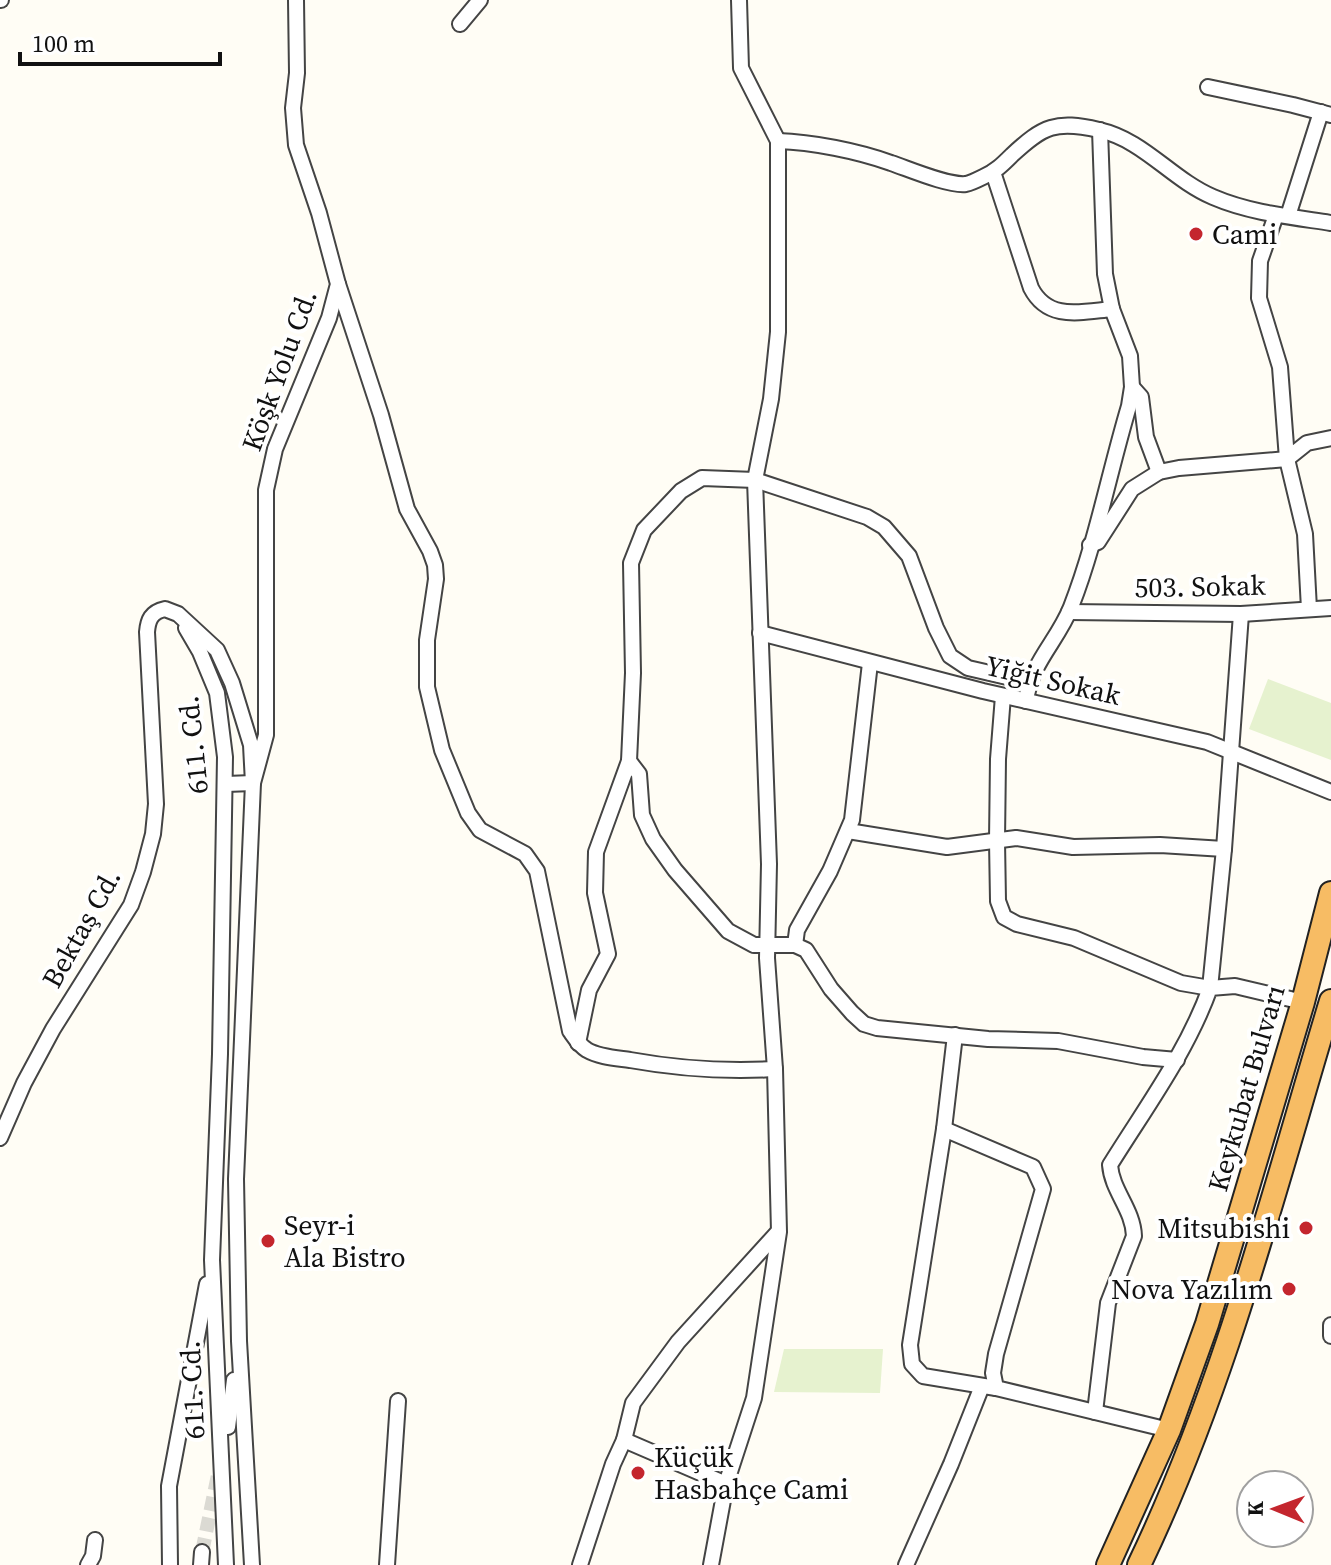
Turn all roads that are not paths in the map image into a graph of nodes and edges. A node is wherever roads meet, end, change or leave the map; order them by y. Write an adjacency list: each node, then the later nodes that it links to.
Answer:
1 (296, 0): 12 (street, Köşk Yolu Cd.)
2 (480, 0): 4 (street)
3 (739, 0): 8 (street)
4 (460, 24)
5 (1208, 87): 6 (street)
6 (1326, 114): 10 (street)
7 (1100, 130): 9 (street); 10 (street); 13 (street)
8 (778, 141): 9 (street); 18 (street)
9 (993, 172): 13 (street)
10 (1282, 216): 11 (street); 16 (street)
11 (1331, 223)
12 (338, 284): 30 (street, Köşk Yolu Cd.); 48 (street)
13 (1112, 309): 14 (street)
14 (1132, 387): 17 (street); 19 (street)
15 (1331, 438): 16 (street)
16 (1287, 459): 17 (street); 21 (street)
17 (1159, 472): 19 (street)
18 (755, 480): 25 (street); 27 (street); 34 (street)
19 (1090, 545): 22 (street)
20 (1331, 608): 21 (street, 503. Sokak)
21 (1309, 609): 24 (street, 503. Sokak)
22 (1069, 612): 24 (street, 503. Sokak); 27 (street)
23 (178, 614): 31 (street, 611. Cd.); 33 (street, 611. Cd.); 52 (street, Bektaş Cd.)
24 (1241, 614): 32 (street)
25 (760, 633): 26 (street, Yiğit Sokak); 43 (street)
26 (870, 663): 28 (street, Yiğit Sokak); 38 (street)
27 (1029, 682): 29 (street)
28 (1003, 696): 29 (street, Yiğit Sokak); 39 (street)
29 (1026, 701): 32 (street, Yiğit Sokak)
30 (266, 716): 31 (street); 35 (street, Köşk Yolu Cd.)
31 (251, 745): 33 (street); 35 (street, 611. Cd.)
32 (1231, 750): 37 (street, Yiğit Sokak); 40 (street)
33 (225, 757): 36 (street, 611. Cd.)
34 (629, 761): 43 (street); 48 (street)
35 (253, 783): 36 (street); 57 (street, 611. Cd.)
36 (226, 784): 54 (street, 611. Cd.)
37 (1331, 792)
38 (848, 831): 39 (street); 42 (street)
39 (997, 841): 40 (street); 44 (street)
40 (1224, 849): 44 (street)
41 (1331, 893): 46 (highway, Keykubat Bulvarı)
42 (795, 945): 43 (street); 47 (street)
43 (768, 947): 50 (street)
44 (1210, 988): 46 (street); 49 (street)
45 (1331, 1001): 75 (highway, Keykubat Bulvarı)
46 (1303, 1002): 62 (highway, Keykubat Bulvarı)
47 (955, 1035): 49 (street); 51 (street)
48 (578, 1043): 50 (street)
49 (1177, 1060): 60 (street)
50 (775, 1069): 53 (street)
51 (944, 1129): 58 (street); 58 (street)
52 (0, 1138)
53 (779, 1232): 63 (street); 64 (street)
54 (212, 1260): 67 (street); 68 (street, 611. Cd.)
55 (1331, 1325): 56 (street)
56 (1331, 1336)
57 (239, 1341): 61 (street); 69 (street, 611. Cd.)
58 (989, 1387): 60 (street); 73 (street)
59 (398, 1401): 70 (street)
60 (1095, 1412): 62 (street)
61 (228, 1427)
62 (1169, 1430): 74 (highway, Keykubat Bulvarı)
63 (624, 1440): 64 (street); 71 (street)
64 (726, 1484): 72 (street)
65 (95, 1540): 66 (street)
66 (88, 1565)
67 (170, 1565)
68 (226, 1565)
69 (252, 1565)
70 (387, 1565)
71 (580, 1565)
72 (711, 1565)
73 (906, 1565)
74 (1108, 1565)
75 (1139, 1565)

